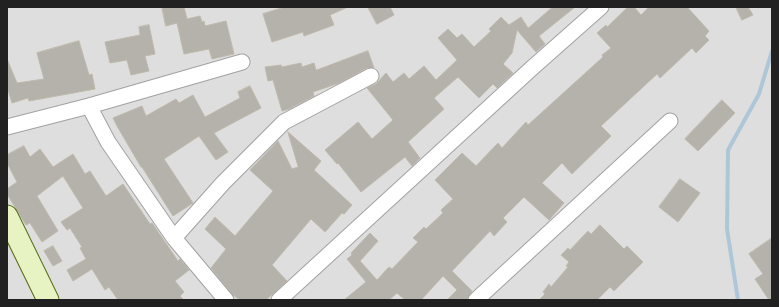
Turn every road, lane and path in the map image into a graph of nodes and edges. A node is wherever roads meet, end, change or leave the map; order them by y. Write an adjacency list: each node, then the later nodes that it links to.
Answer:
1 (601, 7): 11 (street)
2 (242, 62): 4 (street)
3 (370, 76): 8 (street)
4 (89, 106): 6 (street); 8 (street)
5 (670, 121): 12 (street)
6 (7, 127)
7 (7, 216): 9 (street)
8 (174, 238): 10 (street)
9 (48, 300)
10 (226, 300)
11 (278, 300)
12 (476, 300)

